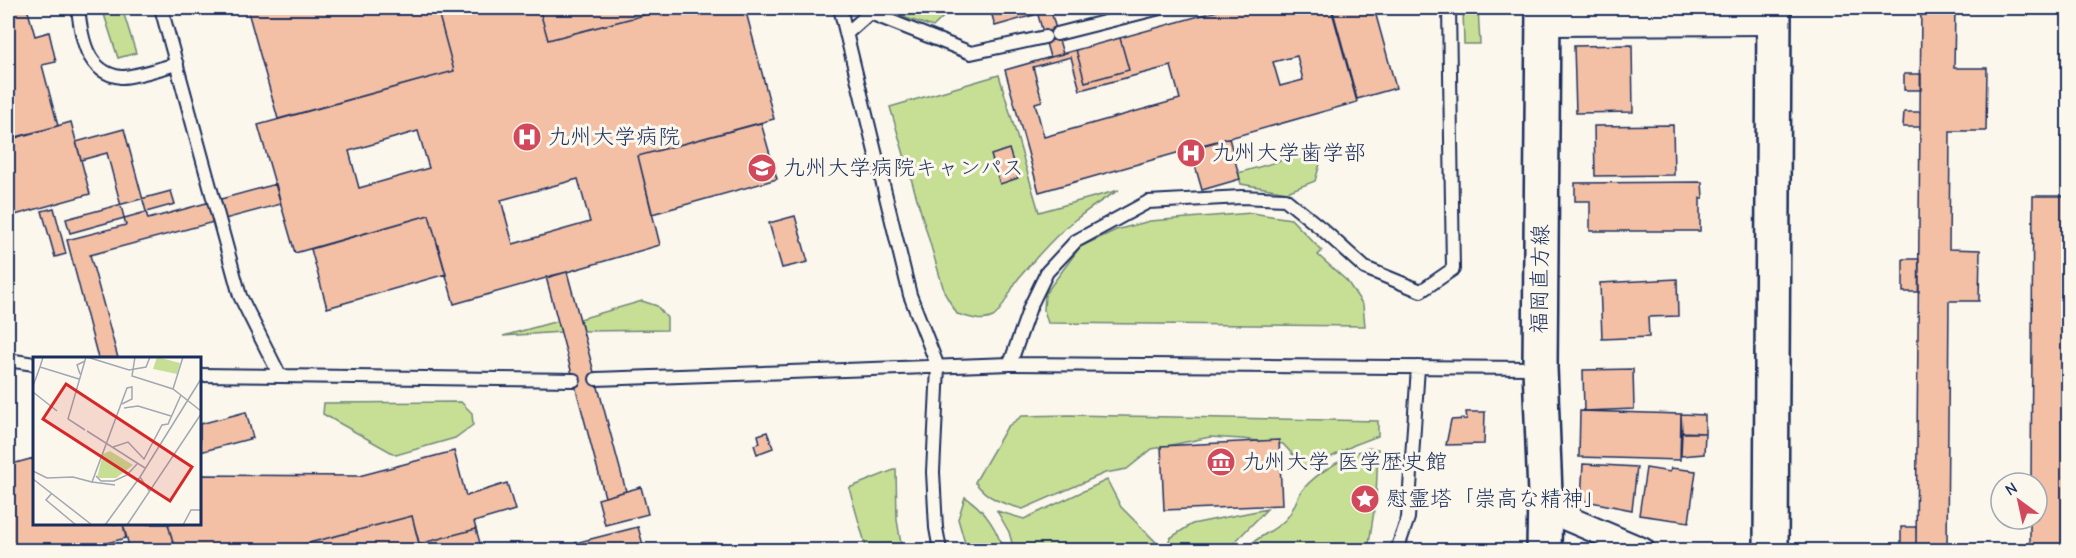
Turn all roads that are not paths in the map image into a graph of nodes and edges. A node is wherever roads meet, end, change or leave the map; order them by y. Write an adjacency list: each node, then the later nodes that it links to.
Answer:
1 (78, 8): 10 (lane)
2 (161, 8): 10 (lane)
3 (840, 8): 9 (lane)
4 (1160, 8): 6 (lane)
5 (1449, 8): 13 (lane)
6 (873, 10): 9 (lane)
7 (1774, 15): 8 (street); 26 (main road)
8 (1543, 16): 16 (main road, 福岡直方線)
9 (846, 34): 14 (lane)
10 (177, 64): 18 (lane)
11 (8, 360): 12 (lane)
12 (33, 364)
13 (1010, 364): 14 (lane); 15 (lane)
14 (938, 367): 19 (lane); 22 (lane)
15 (1418, 367): 16 (lane); 23 (lane)
16 (1540, 368): 21 (main road, 福岡直方線)
17 (201, 375): 18 (lane)
18 (280, 376): 20 (lane)
19 (596, 379)
20 (574, 380)
21 (1545, 508): 24 (main road, 福岡直方線); 25 (street)
22 (940, 550)
23 (1397, 550)
24 (1544, 550)
25 (1642, 550)
26 (1771, 550)

